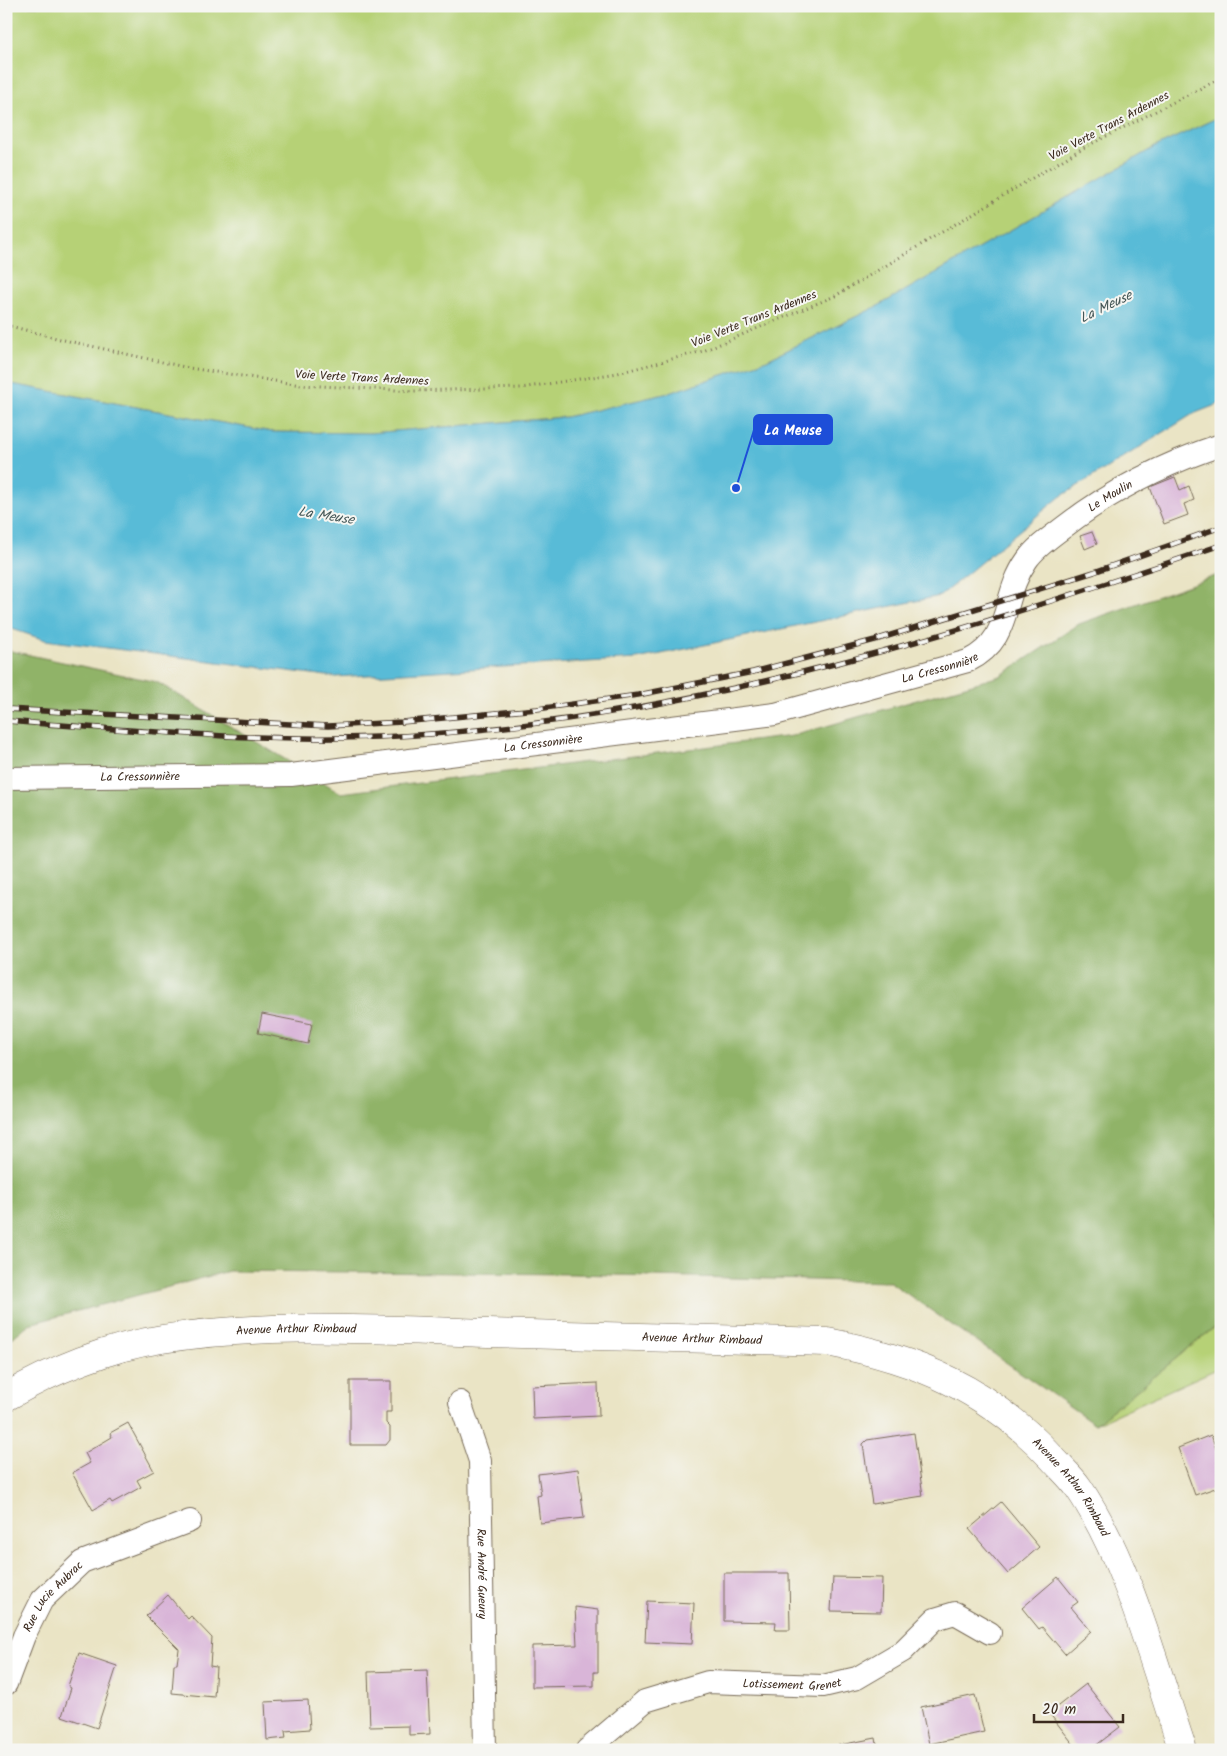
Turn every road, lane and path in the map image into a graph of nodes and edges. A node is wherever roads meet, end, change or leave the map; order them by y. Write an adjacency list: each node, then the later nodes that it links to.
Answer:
1 (1221, 78): 2 (path, Voie Verte Trans Ardennes)
2 (6, 324)
3 (1221, 444): 4 (street, Le Moulin)
4 (1017, 575): 5 (street, La Cressonnière)
5 (6, 778)
6 (6, 1397): 13 (street, Avenue Arthur Rimbaud)
7 (460, 1402): 11 (street, Rue André Gueury)
8 (190, 1521): 10 (street, Rue Lucie Aubrac)
9 (990, 1633): 12 (street, Lotissement Grenet)
10 (6, 1684)
11 (485, 1750)
12 (587, 1750)
13 (1183, 1750)

